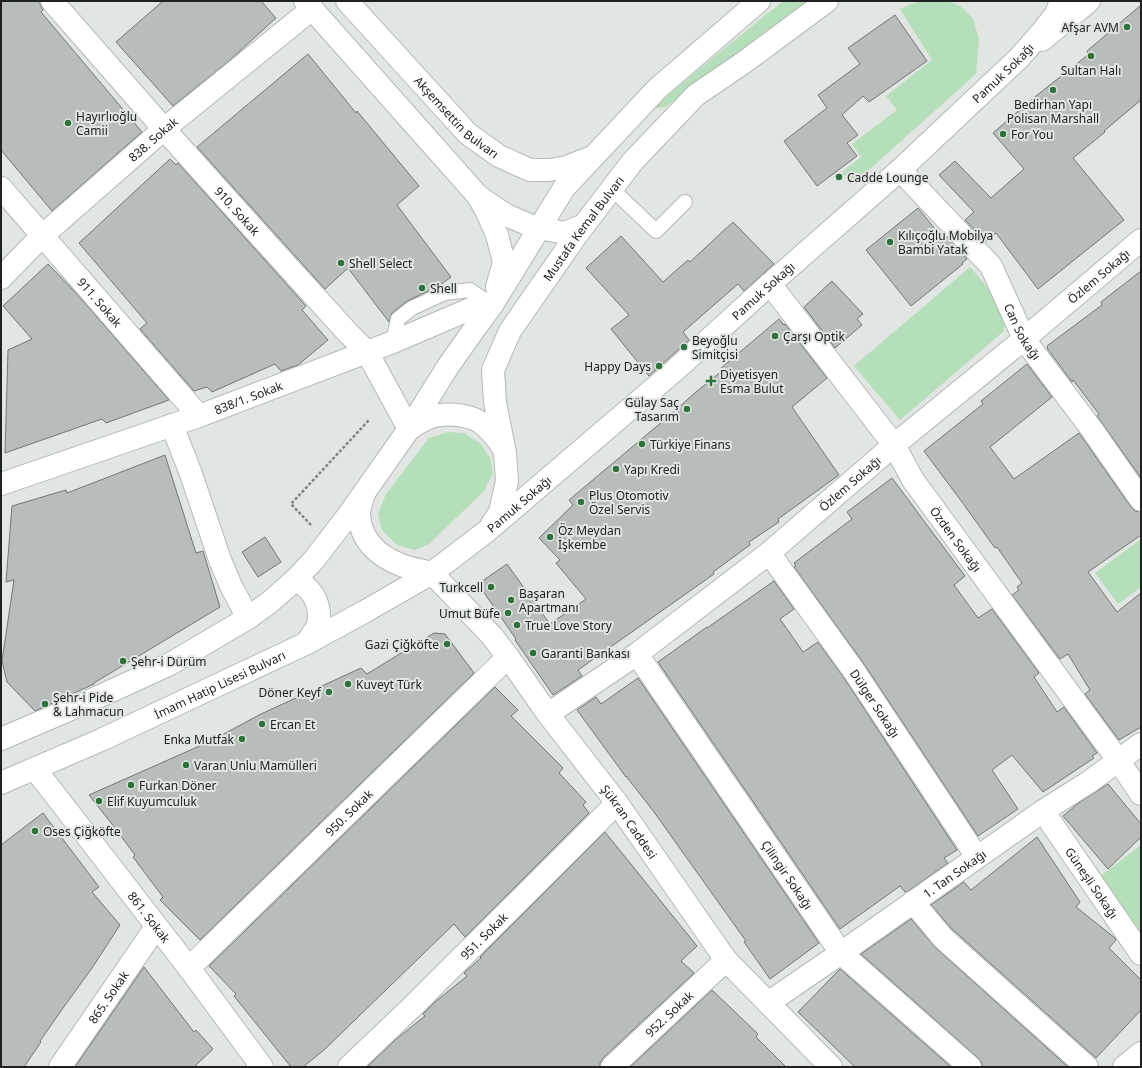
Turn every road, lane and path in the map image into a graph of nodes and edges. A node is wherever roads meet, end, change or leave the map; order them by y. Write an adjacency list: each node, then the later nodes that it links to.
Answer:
1 (52, 1): 9 (street, 910. Sokak)
2 (347, 1): 10 (street, Akşemsettin Bulvarı)
3 (759, 1): 10 (street)
4 (827, 1): 13 (street, Mustafa Kemal Bulvarı)
5 (1061, 1): 8 (street)
6 (1089, 1): 8 (street, Pamuk Sokağı)
7 (313, 4): 9 (street, 838. Sokak); 14 (street)
8 (1019, 58): 11 (street, Pamuk Sokağı)
9 (164, 129): 18 (street, 838. Sokak); 24 (street, 910. Sokak)
10 (595, 155): 17 (street)
11 (900, 170): 21 (street, Pamuk Sokağı); 23 (street, Can Sokağı)
12 (1, 188): 18 (street, 911. Sokak)
13 (612, 189): 15 (lane); 16 (street, Mustafa Kemal Bulvarı)
14 (478, 196): 17 (street); 22 (street)
15 (685, 202)
16 (584, 225): 17 (street); 30 (street, Mustafa Kemal Bulvarı)
17 (539, 228): 22 (street)
18 (42, 236): 20 (street, 838. Sokak); 25 (street, 911. Sokak)
19 (1141, 240): 23 (street, Özlem Sokağı)
20 (1, 278)
21 (770, 284): 29 (street, Özden Sokağı); 34 (street, Pamuk Sokağı)
22 (492, 305): 24 (street, 838/1. Sokak); 28 (street)
23 (1024, 340): 29 (street, Özlem Sokağı); 33 (street, Can Sokağı)
24 (368, 352): 25 (street, 838/1. Sokak); 28 (street, 910. Sokak)
25 (199, 416): 27 (street, 838/1. Sokak)
26 (369, 420): 35 (path)
27 (172, 425): 31 (street, 838/1. Sokak); 39 (street)
28 (409, 429): 30 (street); 32 (street)
29 (894, 445): 36 (street, Özlem Sokağı); 46 (street, Özden Sokağı)
30 (505, 453): 34 (street, Mustafa Kemal Bulvarı)
31 (1, 484)
32 (364, 494): 35 (street); 37 (street)
33 (1141, 500)
34 (487, 531): 37 (street, Pamuk Sokağı)
35 (328, 542): 38 (street)
36 (769, 553): 41 (street, Özlem Sokağı); 52 (street, Dülger Sokağı)
37 (432, 572): 40 (street, İmam Hatip Lisesi Bulvarı); 42 (street, Şükran Caddesi)
38 (295, 580): 39 (street); 40 (street)
39 (248, 618): 44 (street)
40 (307, 643): 47 (street, İmam Hatip Lisesi Bulvarı)
41 (637, 654): 43 (street, Özlem Sokağı); 55 (street, Çilingir Sokağı)
42 (508, 657): 43 (street, Şükran Caddesi); 58 (street, 950. Sokak)
43 (548, 714): 50 (street, Şükran Caddesi)
44 (1, 739)
45 (1141, 744): 46 (street, 1. Tan Sokağı)
46 (1118, 760): 49 (street, Özden Sokağı); 51 (street, 1. Tan Sokağı)
47 (34, 769): 48 (street, İmam Hatip Lisesi Bulvarı); 54 (street, 861. Sokak)
48 (1, 783)
49 (1141, 794)
50 (617, 803): 57 (street, Şükran Caddesi); 63 (street, 951. Sokak)
51 (1044, 811): 52 (street, 1. Tan Sokağı); 56 (street, Güneşli Sokağı)
52 (977, 857): 53 (street, 1. Tan Sokağı)
53 (913, 902): 55 (street, 1. Tan Sokağı); 67 (street)
54 (156, 927): 58 (street, 861. Sokak); 61 (street, 865. Sokak)
55 (841, 953): 59 (street, 1. Tan Sokağı); 66 (street, Çilingir Sokağı)
56 (1141, 954)
57 (726, 960): 59 (street, Şükran Caddesi); 64 (street, 952. Sokak)
58 (189, 968): 62 (street, 861. Sokak)
59 (768, 1003): 65 (street, Şükran Caddesi)
60 (1141, 1053): 68 (street)
61 (60, 1067)
62 (262, 1067)
63 (349, 1067)
64 (612, 1067)
65 (832, 1067)
66 (970, 1067)
67 (1087, 1067)
68 (1124, 1067)

